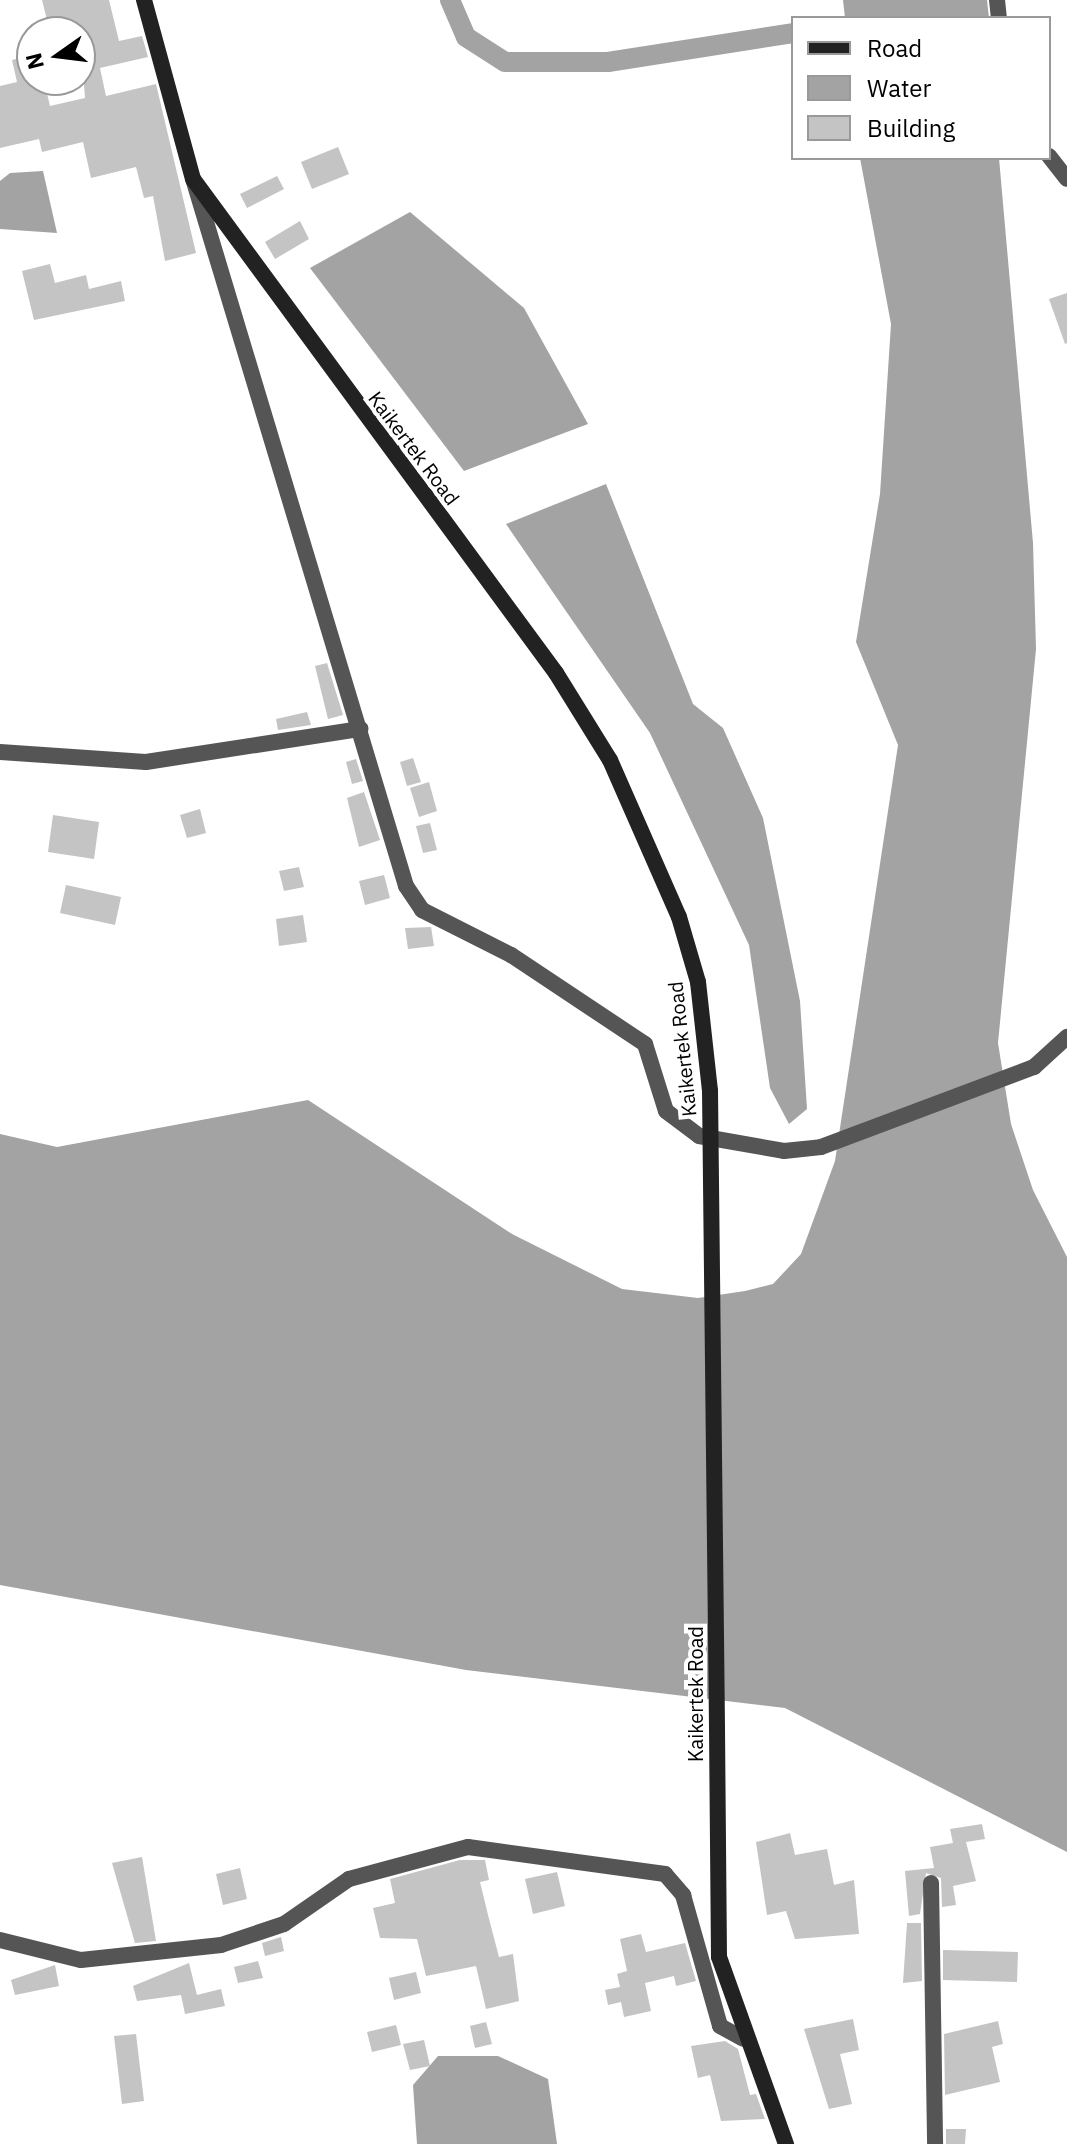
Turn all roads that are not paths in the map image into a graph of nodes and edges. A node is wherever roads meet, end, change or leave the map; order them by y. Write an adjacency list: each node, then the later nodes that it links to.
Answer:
1 (144, 0): 3 (main road, Kaikertek Road)
2 (1051, 159): 4 (street)
3 (193, 179): 5 (street); 10 (main road, Kaikertek Road, bridge)
4 (1067, 179)
5 (360, 729): 6 (street); 7 (street)
6 (0, 752)
7 (1067, 1037)
8 (931, 1883): 12 (street)
9 (0, 1940): 10 (street)
10 (743, 2039): 11 (main road, Kaikertek Road)
11 (786, 2144)
12 (935, 2144)

